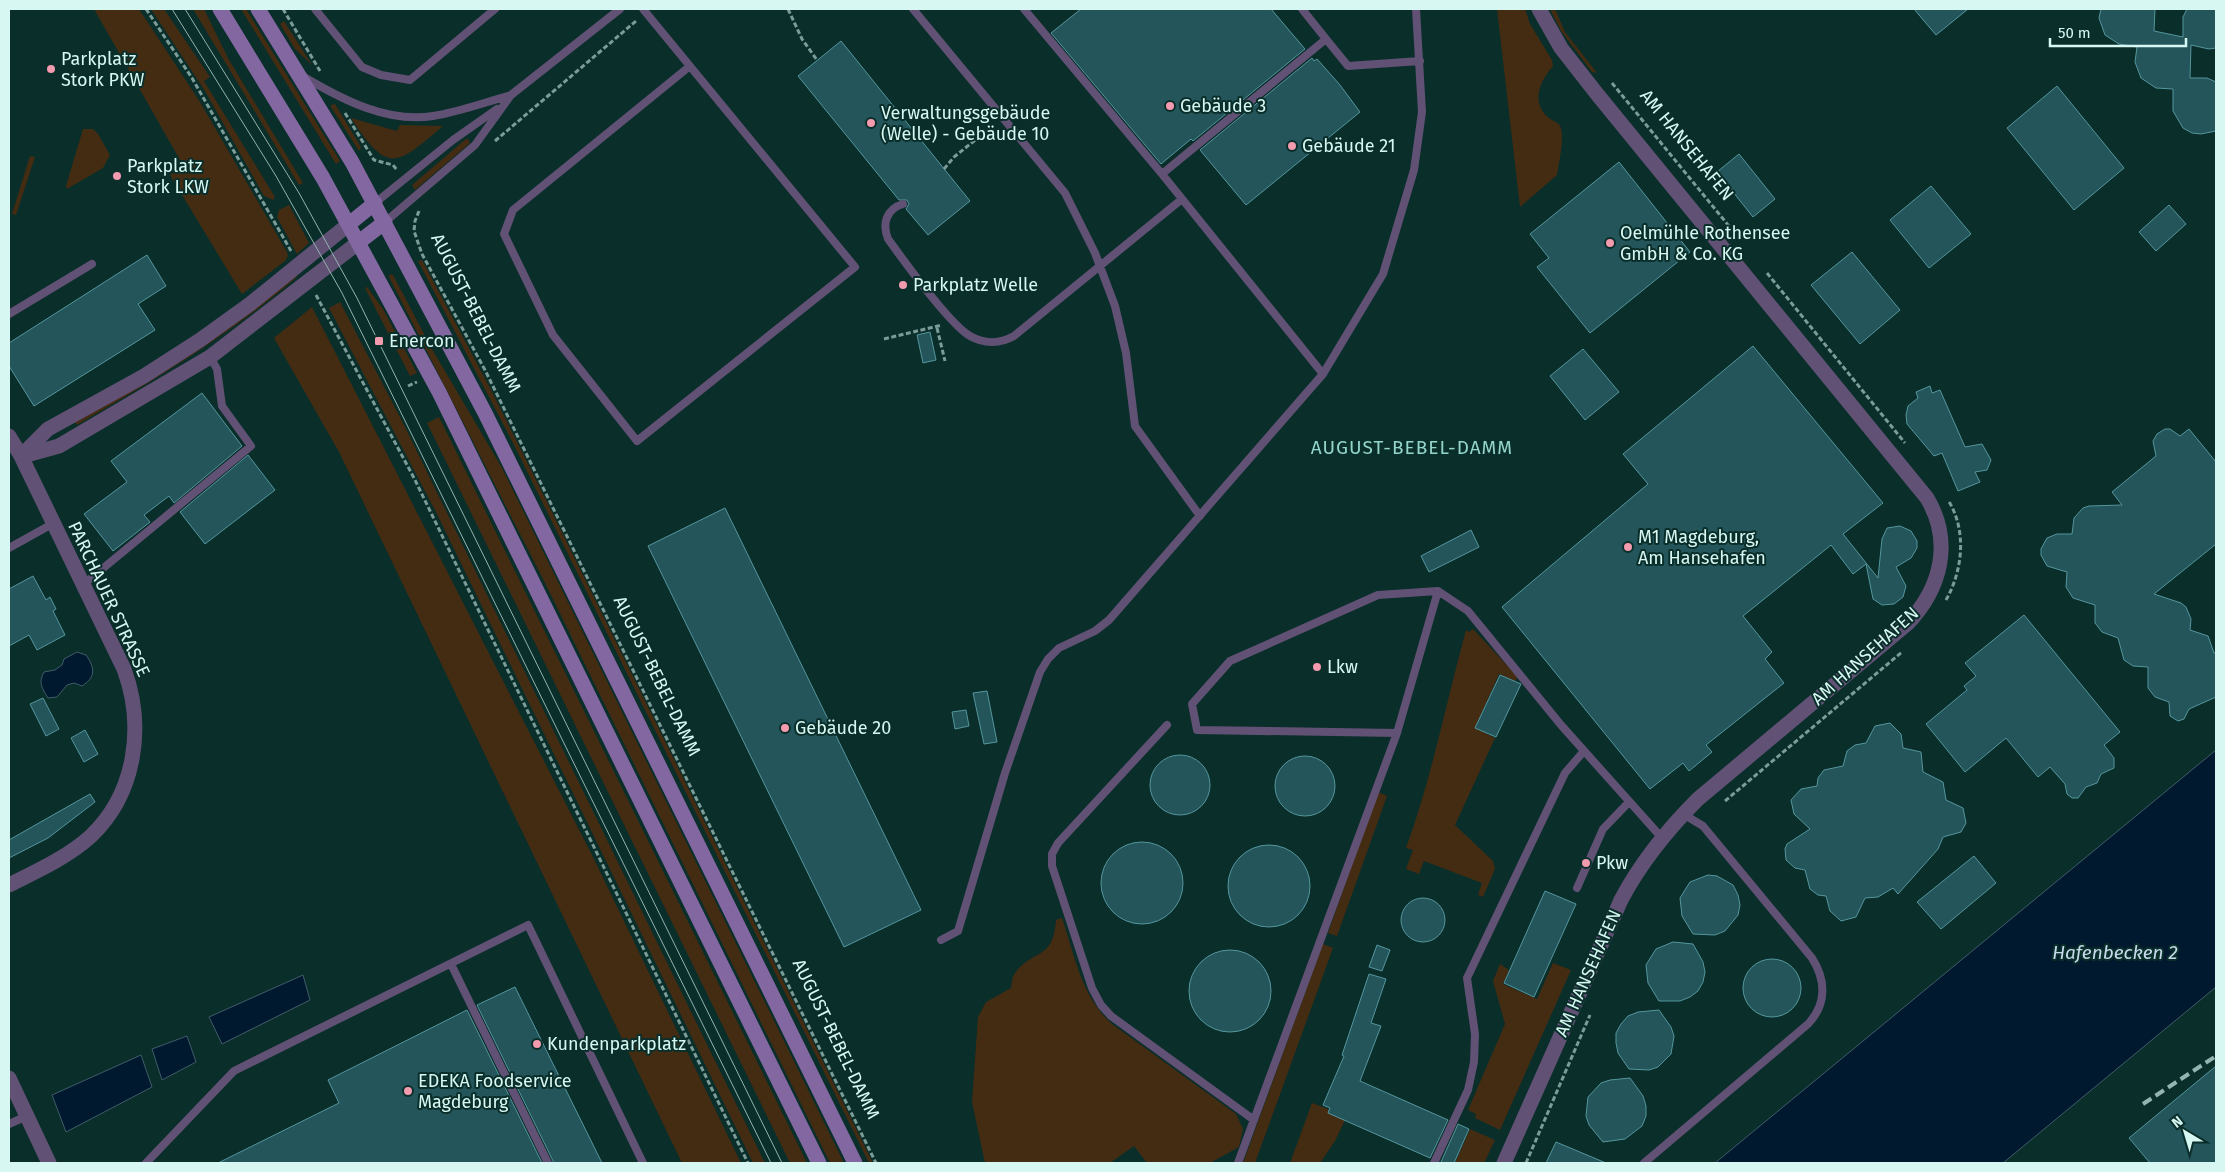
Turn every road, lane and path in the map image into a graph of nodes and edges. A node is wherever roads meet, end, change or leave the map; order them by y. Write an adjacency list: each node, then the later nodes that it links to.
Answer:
1 (146, 9): 40 (path)
2 (220, 9): 37 (main road)
3 (258, 9): 19 (main road, AUGUST-BEBEL-DAMM)
4 (283, 9): 20 (path)
5 (315, 9): 6 (lane)
6 (495, 9)
7 (620, 9): 22 (lane)
8 (788, 9): 16 (path)
9 (913, 9): 25 (lane)
10 (1024, 9): 29 (lane)
11 (1302, 9): 15 (lane)
12 (1416, 9): 17 (lane)
13 (1539, 9): 70 (street, AM HANSEHAFEN)
14 (645, 10): 18 (lane); 26 (path)
15 (1326, 39): 17 (lane); 29 (lane)
16 (817, 60)
17 (1420, 61): 51 (lane)
18 (690, 66): 18 (lane)
19 (300, 75): 22 (lane); 31 (main road, AUGUST-BEBEL-DAMM)
20 (322, 75)
21 (1612, 83): 38 (path, AM HANSEHAFEN)
22 (511, 95): 23 (lane)
23 (503, 106): 31 (lane); 36 (lane)
24 (341, 107): 28 (path)
25 (1002, 117): 27 (path); 42 (lane)
26 (490, 146)
27 (944, 169)
28 (396, 170)
29 (1162, 174): 30 (lane)
30 (1182, 199): 42 (lane); 51 (lane)
31 (374, 203): 36 (main road, AUGUST-BEBEL-DAMM); 37 (main road)
32 (424, 204): 35 (path)
33 (903, 204): 46 (lane)
34 (416, 206): 35 (path)
35 (419, 211): 88 (path, AUGUST-BEBEL-DAMM)
36 (385, 222): 39 (main road); 87 (main road, AUGUST-BEBEL-DAMM)
37 (349, 224): 39 (main road); 56 (street)
38 (1736, 235)
39 (359, 242): 49 (street); 86 (main road)
40 (294, 256)
41 (92, 264): 45 (lane)
42 (1100, 265): 46 (lane); 58 (lane)
43 (1761, 266): 55 (path)
44 (313, 289): 85 (path)
45 (9, 314)
46 (951, 318): 47 (path)
47 (936, 328): 48 (path); 50 (path)
48 (884, 339)
49 (210, 357): 56 (street); 61 (lane)
50 (945, 361)
51 (1323, 374): 58 (lane)
52 (418, 381): 53 (path)
53 (408, 386)
54 (9, 436): 56 (street, PARCHAUER STRASSE)
55 (1909, 448)
56 (22, 456): 59 (street, PARCHAUER STRASSE)
57 (1943, 494): 63 (path, AM HANSEHAFEN)
58 (1200, 516): 74 (lane)
59 (54, 523): 60 (lane); 61 (street, PARCHAUER STRASSE)
60 (9, 548)
61 (84, 584): 72 (street, PARCHAUER STRASSE)
62 (1438, 592): 66 (lane); 66 (lane); 67 (lane)
63 (1944, 605)
64 (1908, 647): 69 (path, AM HANSEHAFEN)
65 (1167, 726): 79 (lane)
66 (1397, 733): 79 (lane)
67 (1584, 751): 68 (lane); 90 (lane)
68 (1629, 802): 71 (lane); 73 (lane)
69 (1721, 804)
70 (1683, 814): 71 (street, AM HANSEHAFEN); 93 (lane)
71 (1662, 838): 91 (street, AM HANSEHAFEN)
72 (9, 885)
73 (1577, 888)
74 (941, 940)
75 (451, 964): 82 (lane); 83 (lane); 84 (lane)
76 (1592, 1009): 92 (path, AM HANSEHAFEN)
77 (9, 1078): 78 (street)
78 (27, 1116): 80 (lane); 81 (street)
79 (1254, 1120): 89 (lane)
80 (9, 1124)
81 (50, 1163)
82 (146, 1163)
83 (548, 1163)
84 (643, 1163)
85 (748, 1163)
86 (819, 1163)
87 (855, 1163)
88 (876, 1163)
89 (1238, 1163)
90 (1434, 1163)
91 (1504, 1163)
92 (1526, 1163)
93 (1644, 1163)

